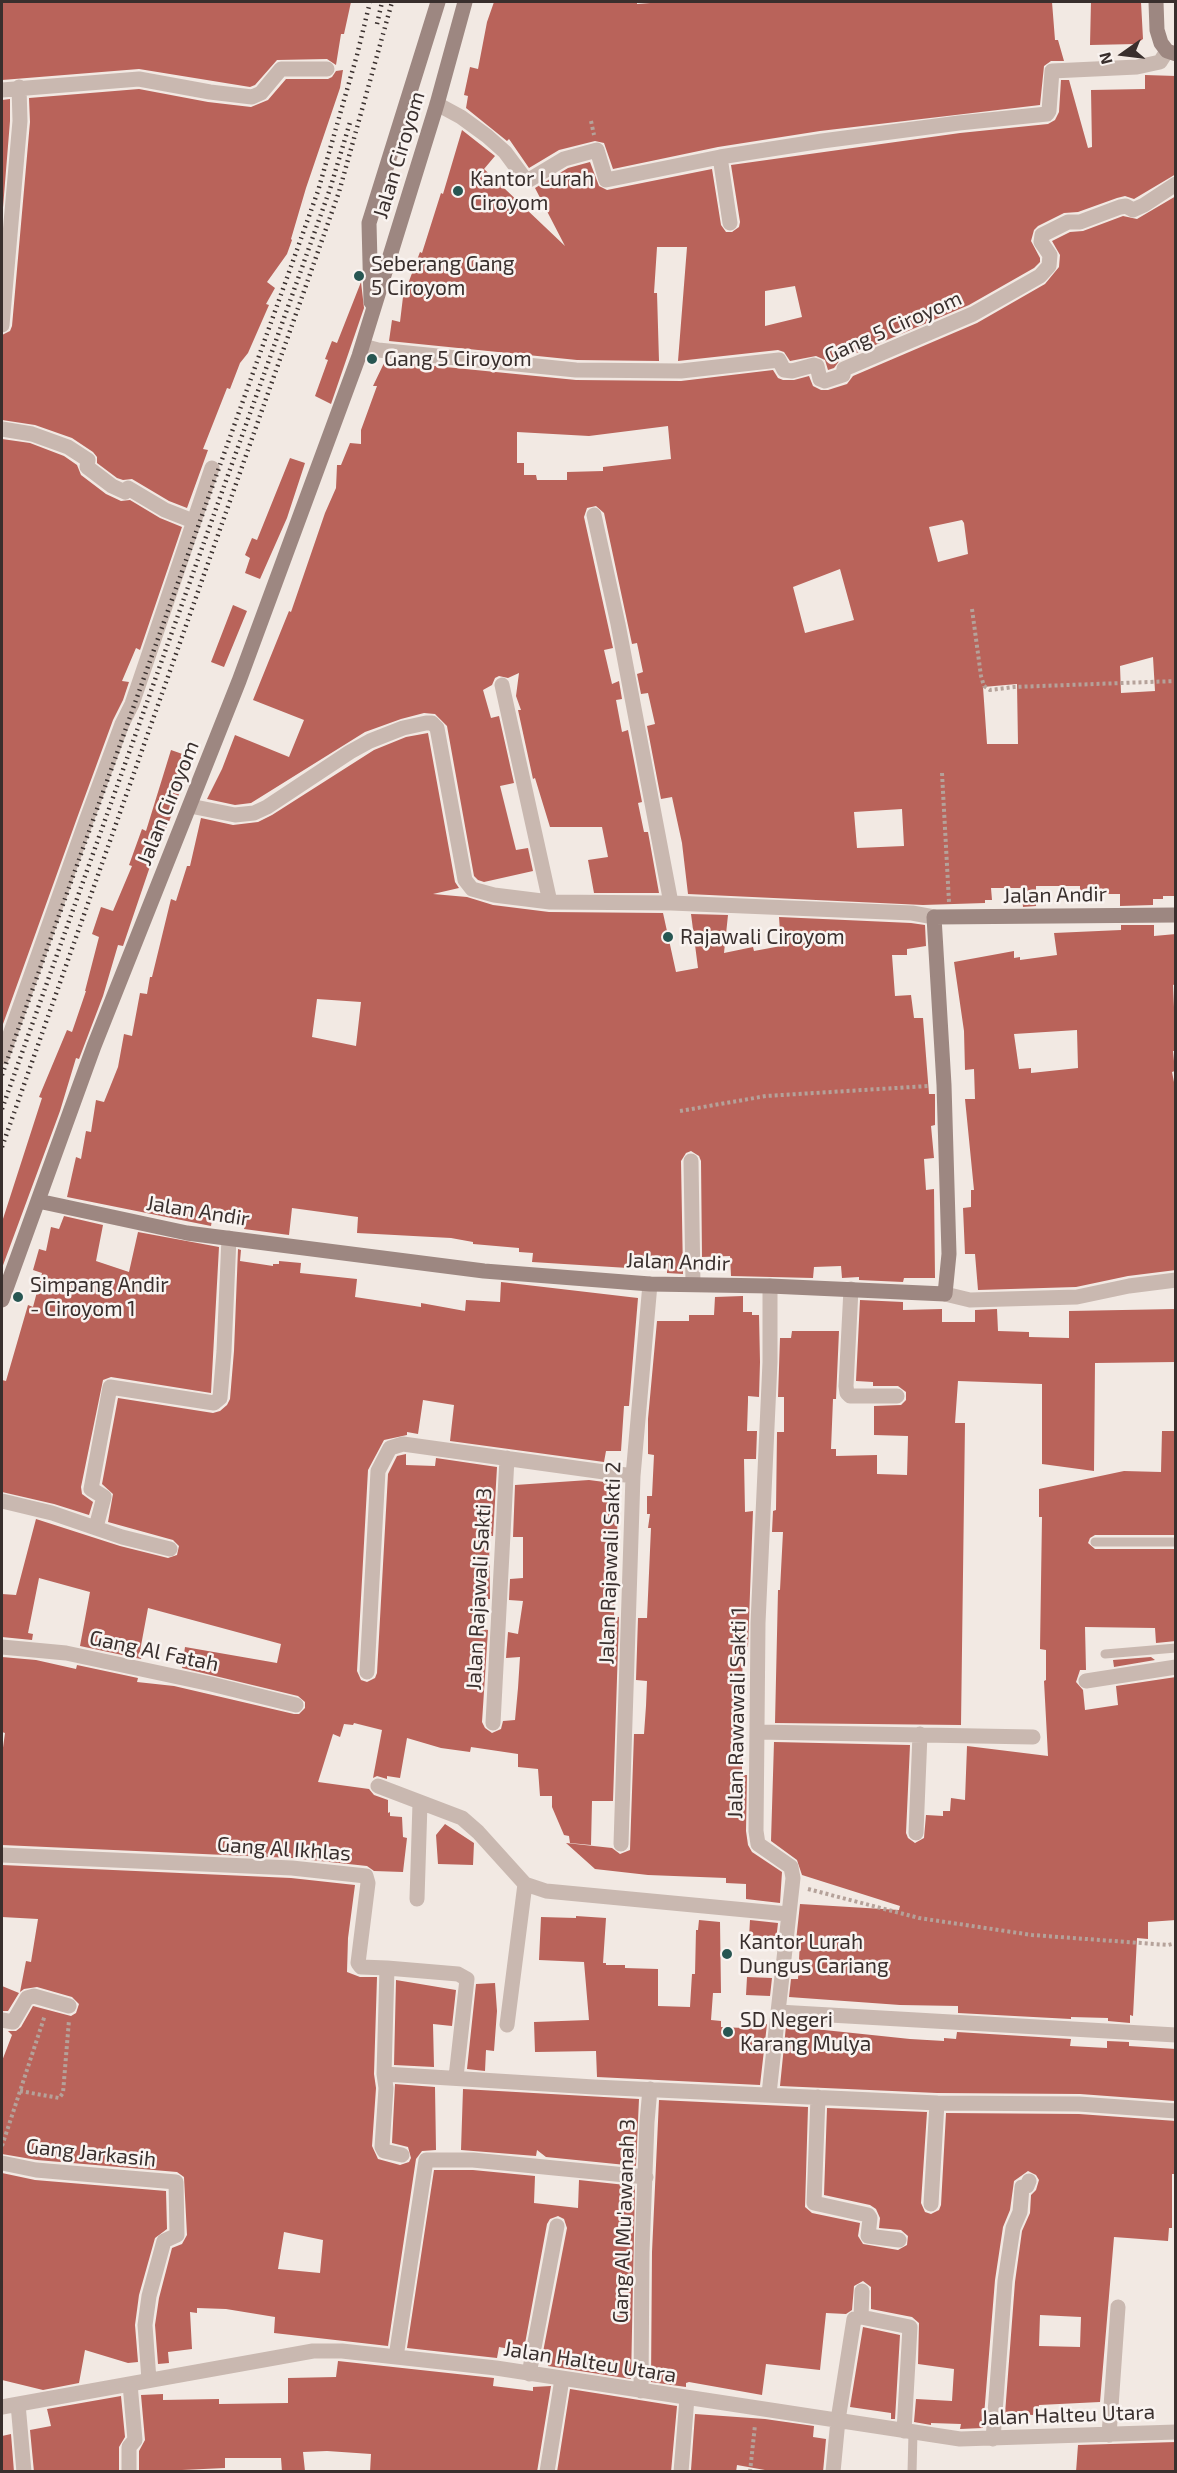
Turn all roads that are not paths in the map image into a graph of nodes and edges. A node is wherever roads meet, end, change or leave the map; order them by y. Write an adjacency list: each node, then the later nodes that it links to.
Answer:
1 (438, 2): 12 (main road, Jalan Ciroyom)
2 (465, 2): 8 (main road, Jalan Ciroyom)
3 (1156, 2): 4 (main road)
4 (1171, 53): 9 (street)
5 (327, 69): 6 (street)
6 (20, 87): 7 (street); 15 (street)
7 (2, 90)
8 (437, 104): 9 (street); 13 (main road, Jalan Ciroyom)
9 (720, 157): 11 (street)
10 (1176, 184): 16 (street, Gang 5 Ciroyom)
11 (730, 222)
12 (369, 223): 13 (main road); 14 (main road, Jalan Ciroyom)
13 (399, 227): 14 (main road, Jalan Ciroyom)
14 (370, 320): 16 (main road, Jalan Ciroyom)
15 (2, 325)
16 (363, 345): 22 (main road, Jalan Ciroyom)
17 (2, 429): 20 (street)
18 (212, 468): 20 (street)
19 (594, 515): 24 (street)
20 (193, 521): 27 (street)
21 (502, 685): 23 (street)
22 (190, 806): 23 (street, Jalan Andir); 29 (main road, Jalan Ciroyom)
23 (550, 902): 24 (street, Jalan Andir)
24 (671, 903): 26 (street, Jalan Andir)
25 (1176, 915): 26 (main road, Jalan Andir)
26 (934, 917): 36 (main road)
27 (2, 1057)
28 (691, 1161): 33 (street)
29 (38, 1201): 30 (main road, Jalan Andir); 37 (main road, Jalan Ciroyom)
30 (229, 1238): 32 (main road, Jalan Andir); 42 (street)
31 (1176, 1280): 36 (street)
32 (650, 1284): 33 (main road, Jalan Andir); 40 (street, Jalan Rajawali Sakti 2)
33 (693, 1284): 34 (main road, Jalan Andir)
34 (770, 1286): 35 (main road, Jalan Andir); 54 (street, Jalan Rawawali Sakti 1)
35 (852, 1289): 36 (main road, Jalan Andir); 38 (street)
36 (945, 1294)
37 (2, 1300)
38 (897, 1396)
39 (507, 1458): 40 (street); 50 (street); 53 (street, Jalan Rajawali Sakti 3)
40 (633, 1476): 60 (street, Jalan Rajawali Sakti 2)
41 (2, 1501): 42 (street)
42 (96, 1527): 45 (street)
43 (1095, 1542): 44 (lane)
44 (1176, 1542)
45 (170, 1550)
46 (2, 1647): 52 (street, Gang Al Fatah)
47 (1176, 1648): 48 (lane)
48 (1106, 1654)
49 (1176, 1667): 51 (street)
50 (367, 1672)
51 (1086, 1681)
52 (296, 1705)
53 (492, 1723)
54 (757, 1732): 55 (street); 64 (street, Jalan Rawawali Sakti 1)
55 (920, 1734): 56 (street); 59 (street)
56 (1033, 1737)
57 (378, 1786): 58 (street)
58 (420, 1803): 62 (street); 63 (street)
59 (916, 1833)
60 (621, 1844)
61 (2, 1855): 65 (street, Gang Al Ikhlas)
62 (525, 1884): 64 (street); 69 (street)
63 (417, 1899)
64 (788, 1914): 67 (street)
65 (387, 1968): 71 (street); 72 (street)
66 (69, 2006): 68 (street)
67 (778, 2012): 70 (street); 74 (street)
68 (2, 2020)
69 (507, 2025)
70 (1176, 2035)
71 (384, 2074): 72 (street); 78 (street)
72 (456, 2077): 73 (street)
73 (650, 2089): 74 (street); 80 (street, Gang Al Mu'awanah 3)
74 (769, 2094): 75 (street)
75 (818, 2097): 76 (street); 84 (street)
76 (937, 2103): 77 (street); 82 (street)
77 (1176, 2110)
78 (402, 2155)
79 (2, 2163): 91 (street, Gang Jarkasih)
80 (646, 2177): 88 (street); 93 (street, Gang Al Mu'awanah 3)
81 (1029, 2181): 101 (street)
82 (931, 2204)
83 (557, 2226): 89 (street)
84 (899, 2240)
85 (862, 2291): 98 (street)
86 (1118, 2307): 100 (street)
87 (854, 2319): 97 (street)
88 (396, 2357): 89 (street, Jalan Halteu Utara); 91 (street, Jalan Halteu Utara)
89 (529, 2374): 90 (street, Jalan Halteu Utara)
90 (562, 2379): 93 (street, Jalan Halteu Utara); 104 (street)
91 (148, 2380): 92 (street, Jalan Halteu Utara)
92 (130, 2384): 95 (street, Jalan Halteu Utara); 103 (street)
93 (641, 2391): 94 (street, Jalan Halteu Utara)
94 (687, 2398): 97 (street, Jalan Halteu Utara); 105 (street)
95 (18, 2404): 96 (street, Jalan Halteu Utara); 102 (street)
96 (2, 2407)
97 (838, 2420): 98 (street, Jalan Halteu Utara); 106 (street)
98 (908, 2432): 101 (street, Jalan Halteu Utara); 107 (lane)
99 (1176, 2432): 100 (street, Jalan Halteu Utara)
100 (1109, 2435): 101 (street, Jalan Halteu Utara)
101 (993, 2439)
102 (24, 2472)
103 (129, 2472)
104 (547, 2472)
105 (681, 2472)
106 (833, 2472)
107 (912, 2472)

